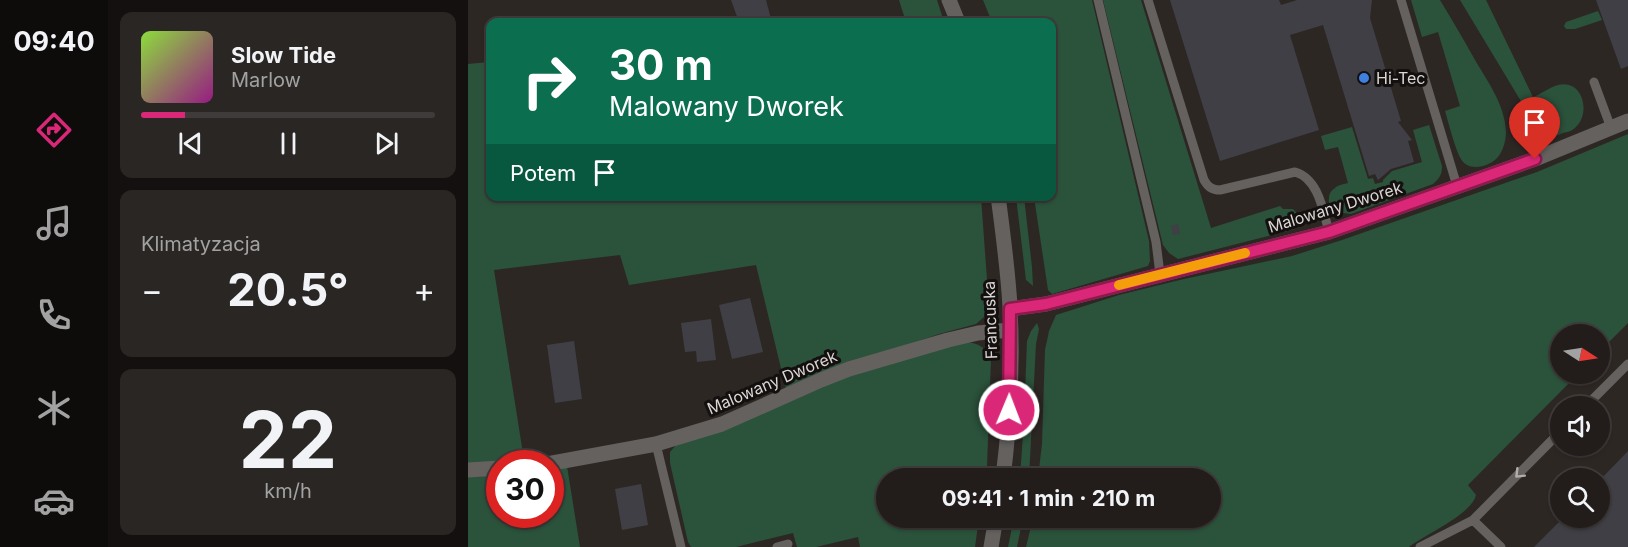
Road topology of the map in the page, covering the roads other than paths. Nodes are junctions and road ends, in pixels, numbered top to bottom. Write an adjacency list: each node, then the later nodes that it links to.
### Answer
1 (950, 0): 5 (street)
2 (1098, 0): 12 (lane)
3 (1148, 0): 11 (lane)
4 (1401, 0): 9 (lane)
5 (957, 18)
6 (1594, 82): 8 (lane)
7 (1628, 121): 8 (street, Malowany Dworek)
8 (1611, 128): 9 (street, Malowany Dworek)
9 (1457, 186): 11 (street, Malowany Dworek)
10 (999, 201): 13 (street, Francuska)
11 (1329, 232): 12 (street, Malowany Dworek)
12 (1160, 274): 13 (street, Malowany Dworek)
13 (1010, 309): 14 (street, Francuska)
14 (1010, 330): 18 (street, Malowany Dworek); 20 (street, Francuska)
15 (1628, 364): 16 (lane)
16 (1596, 396)
17 (1550, 442): 23 (lane, one-way to 23)
18 (656, 444): 19 (street, Malowany Dworek); 26 (lane)
19 (564, 461)
20 (1004, 468)
21 (486, 469): 22 (street)
22 (468, 470)
23 (1473, 520): 29 (lane); 30 (lane)
24 (994, 528): 28 (street)
25 (788, 544): 27 (lane)
26 (681, 547)
27 (777, 547)
28 (991, 547)
29 (1420, 547)
30 (1502, 547)

